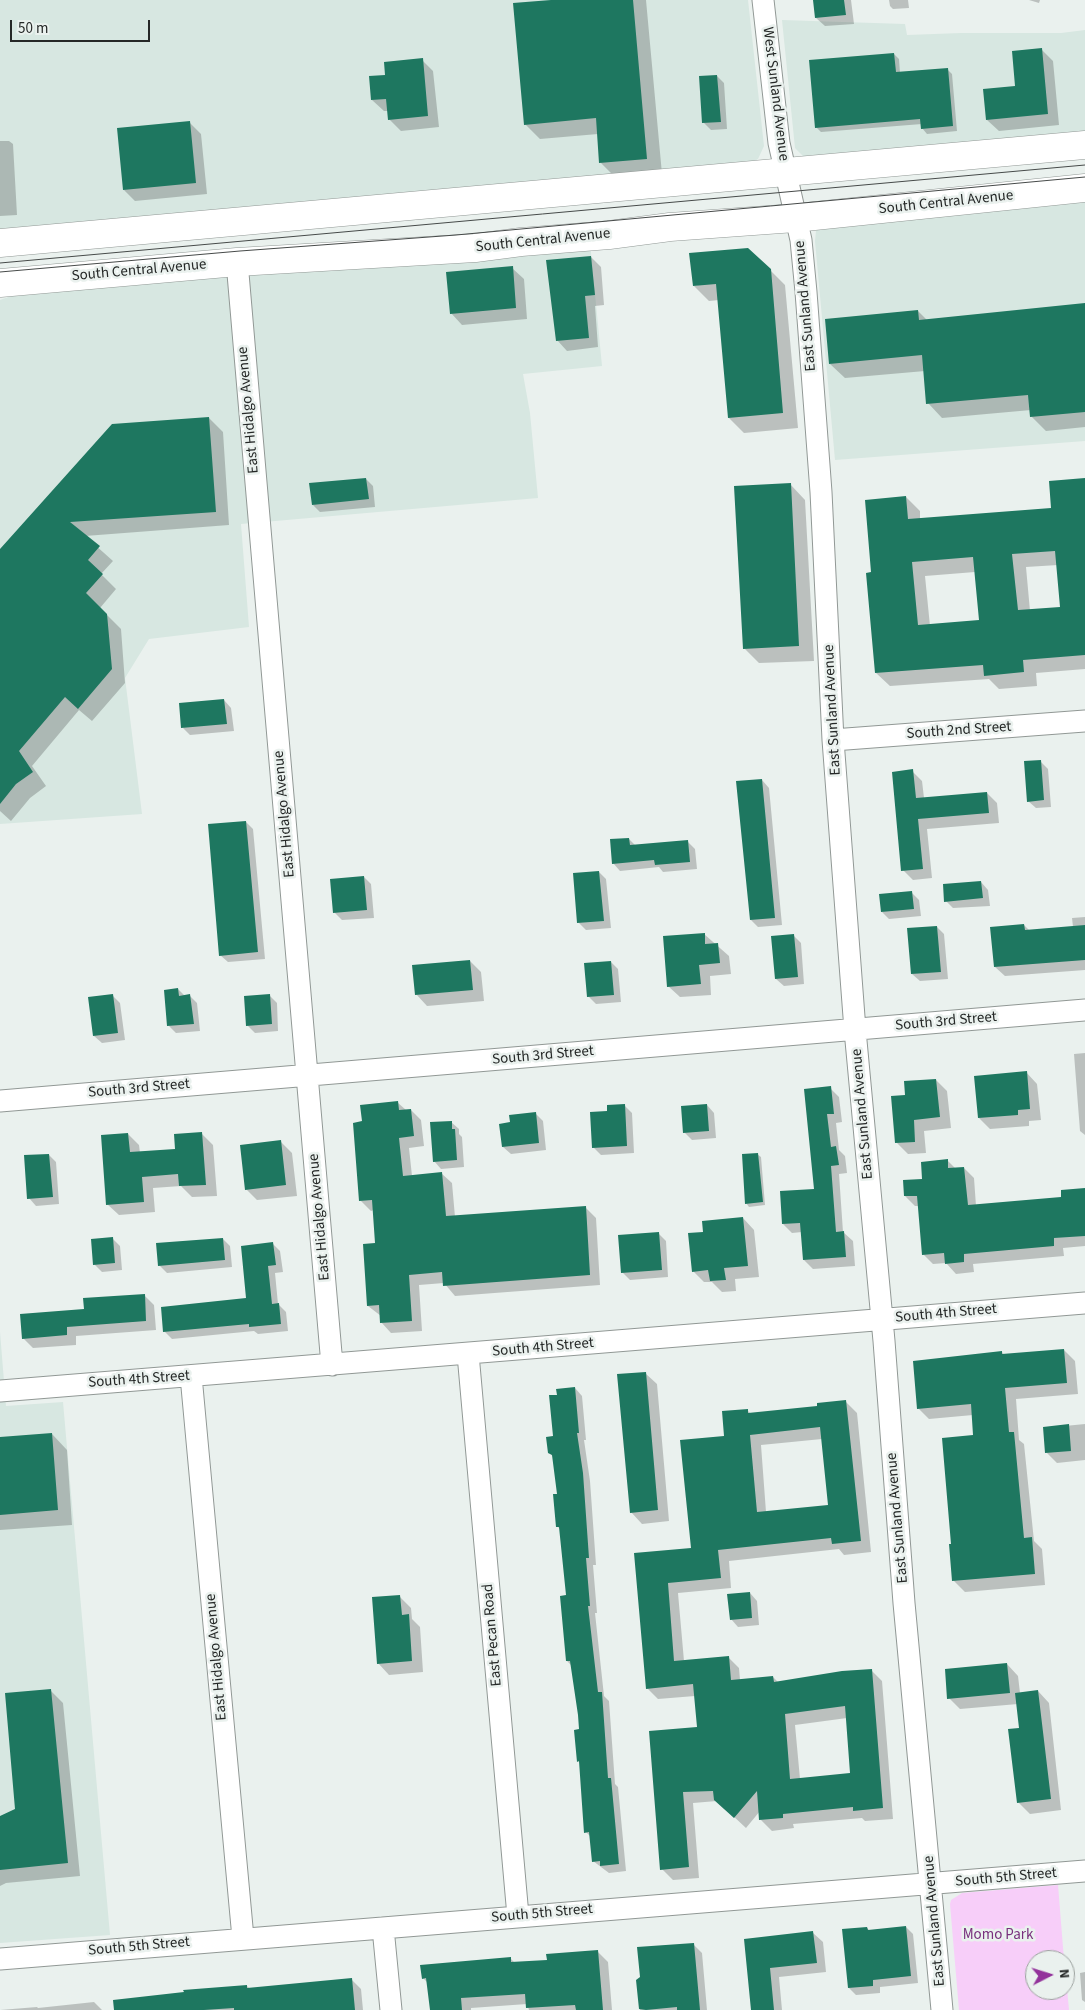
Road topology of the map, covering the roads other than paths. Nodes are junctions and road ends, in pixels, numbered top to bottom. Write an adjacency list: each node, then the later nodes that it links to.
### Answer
1 (763, 0): 3 (street, West Sunland Avenue)
2 (1085, 145): 3 (main road)
3 (785, 171): 5 (street, West Sunland Avenue); 6 (main road)
4 (1085, 188): 5 (main road, South Central Avenue)
5 (795, 218): 7 (main road, South Central Avenue); 10 (street, East Sunland Avenue)
6 (0, 243)
7 (237, 262): 8 (main road, South Central Avenue); 13 (street, East Hidalgo Avenue)
8 (0, 283)
9 (1085, 721): 10 (street, South 2nd Street)
10 (833, 740): 12 (street, East Sunland Avenue)
11 (1085, 1010): 12 (street, South 3rd Street)
12 (856, 1030): 13 (street, South 3rd Street); 16 (street, East Sunland Avenue)
13 (308, 1076): 14 (street, South 3rd Street); 18 (street, East Hidalgo Avenue)
14 (0, 1101)
15 (1085, 1303): 16 (street, South 4th Street)
16 (882, 1319): 17 (street, South 4th Street); 22 (street, East Sunland Avenue)
17 (468, 1354): 18 (street, South 4th Street); 23 (street, East Pecan Road)
18 (332, 1365): 19 (street, South 4th Street)
19 (191, 1376): 20 (street, South 4th Street); 25 (street, East Hidalgo Avenue)
20 (0, 1392)
21 (1085, 1871): 22 (street, South 5th Street)
22 (932, 1884): 23 (street, South 5th Street); 28 (street, East Sunland Avenue)
23 (518, 1916): 24 (street, South 5th Street)
24 (383, 1928): 25 (street, South 5th Street); 27 (street)
25 (243, 1938): 26 (street, South 5th Street)
26 (0, 1959)
27 (391, 2010)
28 (942, 2010)

